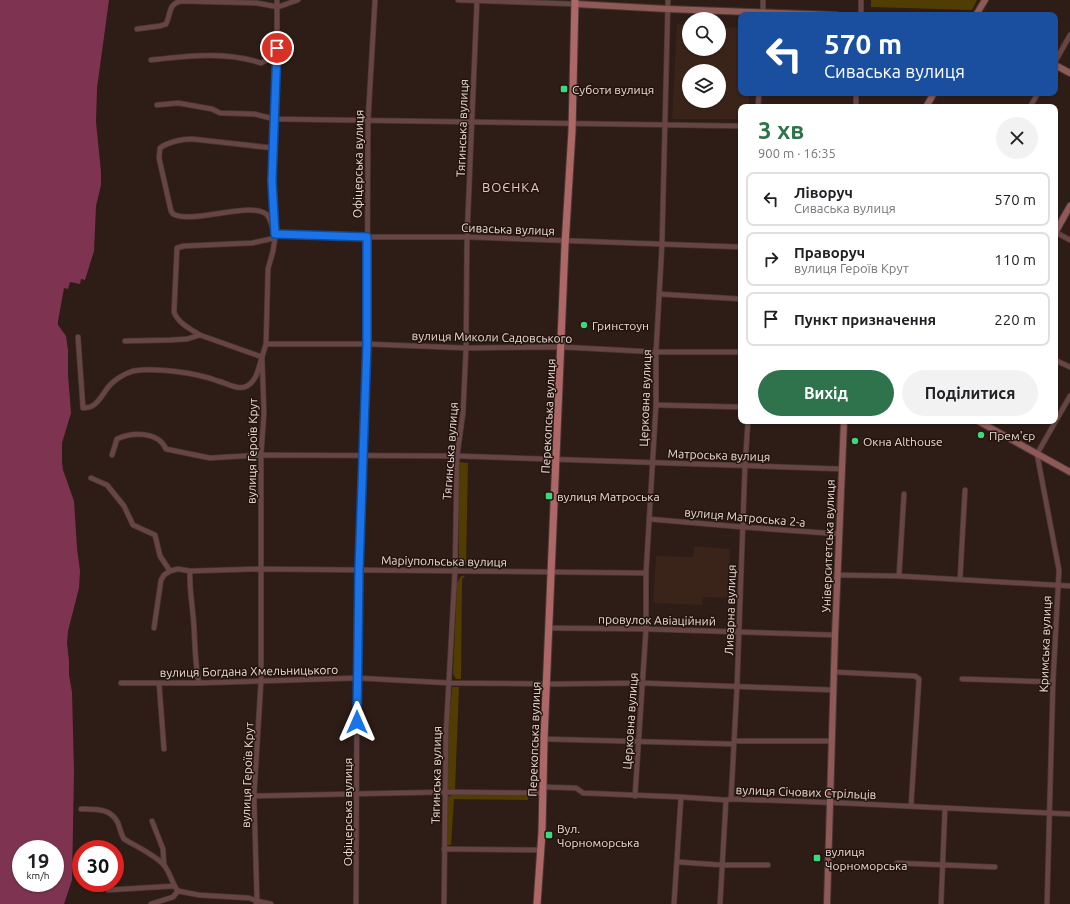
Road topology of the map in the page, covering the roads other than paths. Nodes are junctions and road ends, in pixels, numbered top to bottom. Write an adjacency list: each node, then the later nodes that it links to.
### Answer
1 (277, 0): 11 (street, вулиця Героїв Крут)
2 (298, 0): 11 (street)
3 (375, 0): 26 (street, Офіцерська вулиця)
4 (458, 0): 5 (street)
5 (477, 0): 10 (street); 27 (street, Тягинська вулиця)
6 (668, 0): 12 (street, Церковна вулиця)
7 (763, 0): 13 (street)
8 (861, 0): 14 (street)
9 (985, 0): 15 (street)
10 (575, 2): 12 (street); 28 (main road, Перекопська вулиця)
11 (278, 8): 17 (street); 19 (street, вулиця Героїв Крут)
12 (668, 9): 16 (street); 29 (street, Церковна вулиця)
13 (763, 12)
14 (860, 12)
15 (978, 12)
16 (738, 13)
17 (137, 29)
18 (1070, 35): 20 (street)
19 (277, 48): 21 (street); 25 (street, вулиця Героїв Крут)
20 (1058, 57)
21 (151, 60)
22 (1058, 67): 23 (street)
23 (1070, 73)
24 (157, 105): 25 (street)
25 (274, 119): 26 (street); 31 (street, вулиця Героїв Крут)
26 (368, 121): 27 (street); 36 (street, Офіцерська вулиця)
27 (472, 122): 28 (street); 37 (street, Тягинська вулиця)
28 (572, 124): 29 (street); 39 (main road, Перекопська вулиця)
29 (666, 124): 30 (street); 40 (street, Церковна вулиця)
30 (738, 126)
31 (273, 148): 35 (street, вулиця Героїв Крут); 35 (street)
32 (1070, 206): 33 (street)
33 (1058, 227)
34 (1058, 234): 38 (street)
35 (275, 236): 36 (street, Сиваська вулиця); 44 (street, Сиваська вулиця); 47 (street, вулиця Героїв Крут)
36 (367, 237): 37 (street, Сиваська вулиця); 48 (street, Офіцерська вулиця)
37 (467, 238): 39 (street, Сиваська вулиця); 49 (street, Тягинська вулиця)
38 (1070, 240)
39 (566, 241): 40 (street, Сиваська вулиця); 50 (main road, Перекопська вулиця)
40 (662, 244): 41 (street, Сиваська вулиця); 42 (street, Церковна вулиця)
41 (738, 247)
42 (659, 294): 43 (street); 51 (street, Церковна вулиця)
43 (738, 299)
44 (200, 336): 46 (street); 53 (street)
45 (78, 337): 53 (street)
46 (125, 341)
47 (266, 344): 48 (street, вулиця Миколи Садовського); 53 (street, вулиця Героїв Крут)
48 (367, 344): 49 (street, вулиця Миколи Садовського); 68 (street, Офіцерська вулиця)
49 (466, 348): 50 (street, вулиця Миколи Садовського); 67 (street, Тягинська вулиця)
50 (562, 348): 51 (street, вулиця Миколи Садовського); 69 (main road, Перекопська вулиця)
51 (656, 352): 52 (street, вулиця Миколи Садовського); 57 (street, Церковна вулиця)
52 (738, 352)
53 (262, 357): 66 (street, вулиця Героїв Крут)
54 (1058, 362): 55 (street)
55 (1070, 368)
56 (1070, 396): 59 (street)
57 (656, 405): 58 (street); 70 (street, Церковна вулиця)
58 (738, 407)
59 (1058, 417)
60 (748, 424): 71 (street, Ливарна вулиця)
61 (844, 424): 72 (street, Університетська вулиця)
62 (983, 424): 64 (street)
63 (1054, 424): 64 (street)
64 (1037, 454): 73 (street); 90 (street, Кримська вулиця)
65 (112, 455): 66 (street, Матроська вулиця)
66 (261, 455): 68 (street, Матроська вулиця); 80 (street, вулиця Героїв Крут)
67 (457, 456): 68 (street, Матроська вулиця); 69 (street, Матроська вулиця); 84 (street, Тягинська вулиця)
68 (363, 457): 81 (street, Офіцерська вулиця)
69 (557, 460): 70 (street, Матроська вулиця); 85 (main road, Перекопська вулиця)
70 (652, 463): 71 (street, Матроська вулиця); 77 (street, Церковна вулиця)
71 (745, 465): 72 (street, Матроська вулиця); 78 (street, Ливарна вулиця)
72 (842, 469): 79 (street, Університетська вулиця)
73 (1070, 472)
74 (91, 478): 82 (street)
75 (965, 490): 89 (street)
76 (904, 494): 88 (street)
77 (649, 519): 78 (street, вулиця Матроська 2-а); 86 (street, Церковна вулиця)
78 (742, 527): 79 (street, вулиця Матроська 2-а); 95 (street, Ливарна вулиця)
79 (840, 534): 87 (street, Університетська вулиця)
80 (260, 569): 81 (street, Маріупольська вулиця); 83 (street, Маріупольська вулиця); 100 (street, вулиця Героїв Крут)
81 (359, 569): 84 (street, Маріупольська вулиця); 98 (street, Офіцерська вулиця)
82 (170, 571): 83 (street, Маріупольська вулиця); 92 (street)
83 (190, 571): 104 (street)
84 (455, 571): 85 (street, Маріупольська вулиця); 105 (street, Тягинська вулиця)
85 (552, 572): 86 (street, Маріупольська вулиця); 93 (main road, Перекопська вулиця)
86 (646, 573): 94 (street, Церковна вулиця)
87 (839, 575): 88 (street); 96 (street, Університетська вулиця)
88 (899, 576): 89 (street)
89 (960, 579): 90 (street)
90 (1058, 585): 91 (street); 101 (street, Кримська вулиця)
91 (1070, 586)
92 (154, 628)
93 (549, 628): 94 (street, провулок Авіаційний); 107 (main road, Перекопська вулиця)
94 (646, 629): 95 (street, провулок Авіаційний); 106 (street, Церковна вулиця)
95 (739, 632): 96 (street, провулок Авіаційний); 108 (street, Ливарна вулиця)
96 (835, 635): 97 (street, Університетська вулиця)
97 (834, 672): 109 (street, Університетська вулиця); 123 (street)
98 (357, 678): 100 (street, вулиця Богдана Хмельницького); 105 (street, вулиця Богдана Хмельницького); 117 (street, Офіцерська вулиця)
99 (962, 679): 101 (street)
100 (261, 681): 104 (street, вулиця Богдана Хмельницького); 118 (street, вулиця Героїв Крут)
101 (1053, 682): 126 (street, Кримська вулиця)
102 (121, 683): 103 (street, вулиця Богдана Хмельницького)
103 (159, 683): 104 (street, вулиця Богдана Хмельницького); 114 (street)
104 (199, 683)
105 (450, 683): 107 (street, вулиця Богдана Хмельницького); 116 (street, Тягинська вулиця)
106 (642, 683): 107 (street, вулиця Богдана Хмельницького); 108 (street, вулиця Богдана Хмельницького); 111 (street, Церковна вулиця)
107 (547, 684): 110 (main road, Перекопська вулиця)
108 (737, 686): 109 (street, вулиця Богдана Хмельницького); 113 (street, Ливарна вулиця)
109 (834, 690): 112 (street, Університетська вулиця)
110 (544, 739): 111 (street); 115 (main road, Перекопська вулиця)
111 (638, 741): 113 (street); 119 (street, Церковна вулиця)
112 (832, 741): 113 (street); 122 (street, Університетська вулиця)
113 (734, 743): 121 (street, Ливарна вулиця)
114 (164, 749)
115 (543, 790): 116 (street, вулиця Січових Стрільців); 119 (street, вулиця Січових Стрільців); 130 (main road, Перекопська вулиця)
116 (446, 792): 117 (street, вулиця Січових Стрільців); 129 (street, Тягинська вулиця)
117 (357, 795): 118 (street, вулиця Січових Стрільців); 144 (street, Офіцерська вулиця)
118 (254, 796): 141 (street, вулиця Героїв Крут)
119 (636, 796): 120 (street, вулиця Січових Стрільців)
120 (681, 797): 121 (street, вулиця Січових Стрільців); 131 (street)
121 (729, 800): 122 (street, вулиця Січових Стрільців); 134 (street, Ливарна вулиця)
122 (830, 802): 123 (street, вулиця Січових Стрільців); 149 (street, Університетська вулиця)
123 (911, 806): 124 (street, вулиця Січових Стрільців)
124 (945, 808): 126 (street, вулиця Січових Стрільців); 136 (street)
125 (81, 809): 133 (street)
126 (1049, 813): 127 (street, вулиця Січових Стрільців); 151 (street, Кримська вулиця)
127 (1070, 814)
128 (152, 821): 133 (street)
129 (444, 849): 130 (street); 145 (street, Тягинська вулиця)
130 (541, 850): 146 (main road, Перекопська вулиця)
131 (678, 862): 134 (street); 147 (street)
132 (897, 864): 136 (street)
133 (164, 865): 138 (street)
134 (722, 865): 135 (street); 148 (street, Ливарна вулиця)
135 (768, 865)
136 (942, 866): 137 (street); 150 (street)
137 (995, 867)
138 (174, 886): 139 (street); 140 (street)
139 (124, 889)
140 (178, 891): 141 (street); 142 (street)
141 (257, 903): 143 (street)
142 (151, 904)
143 (271, 904)
144 (356, 904)
145 (444, 904)
146 (537, 904)
147 (674, 904)
148 (720, 904)
149 (827, 904)
150 (941, 904)
151 (1047, 904)

